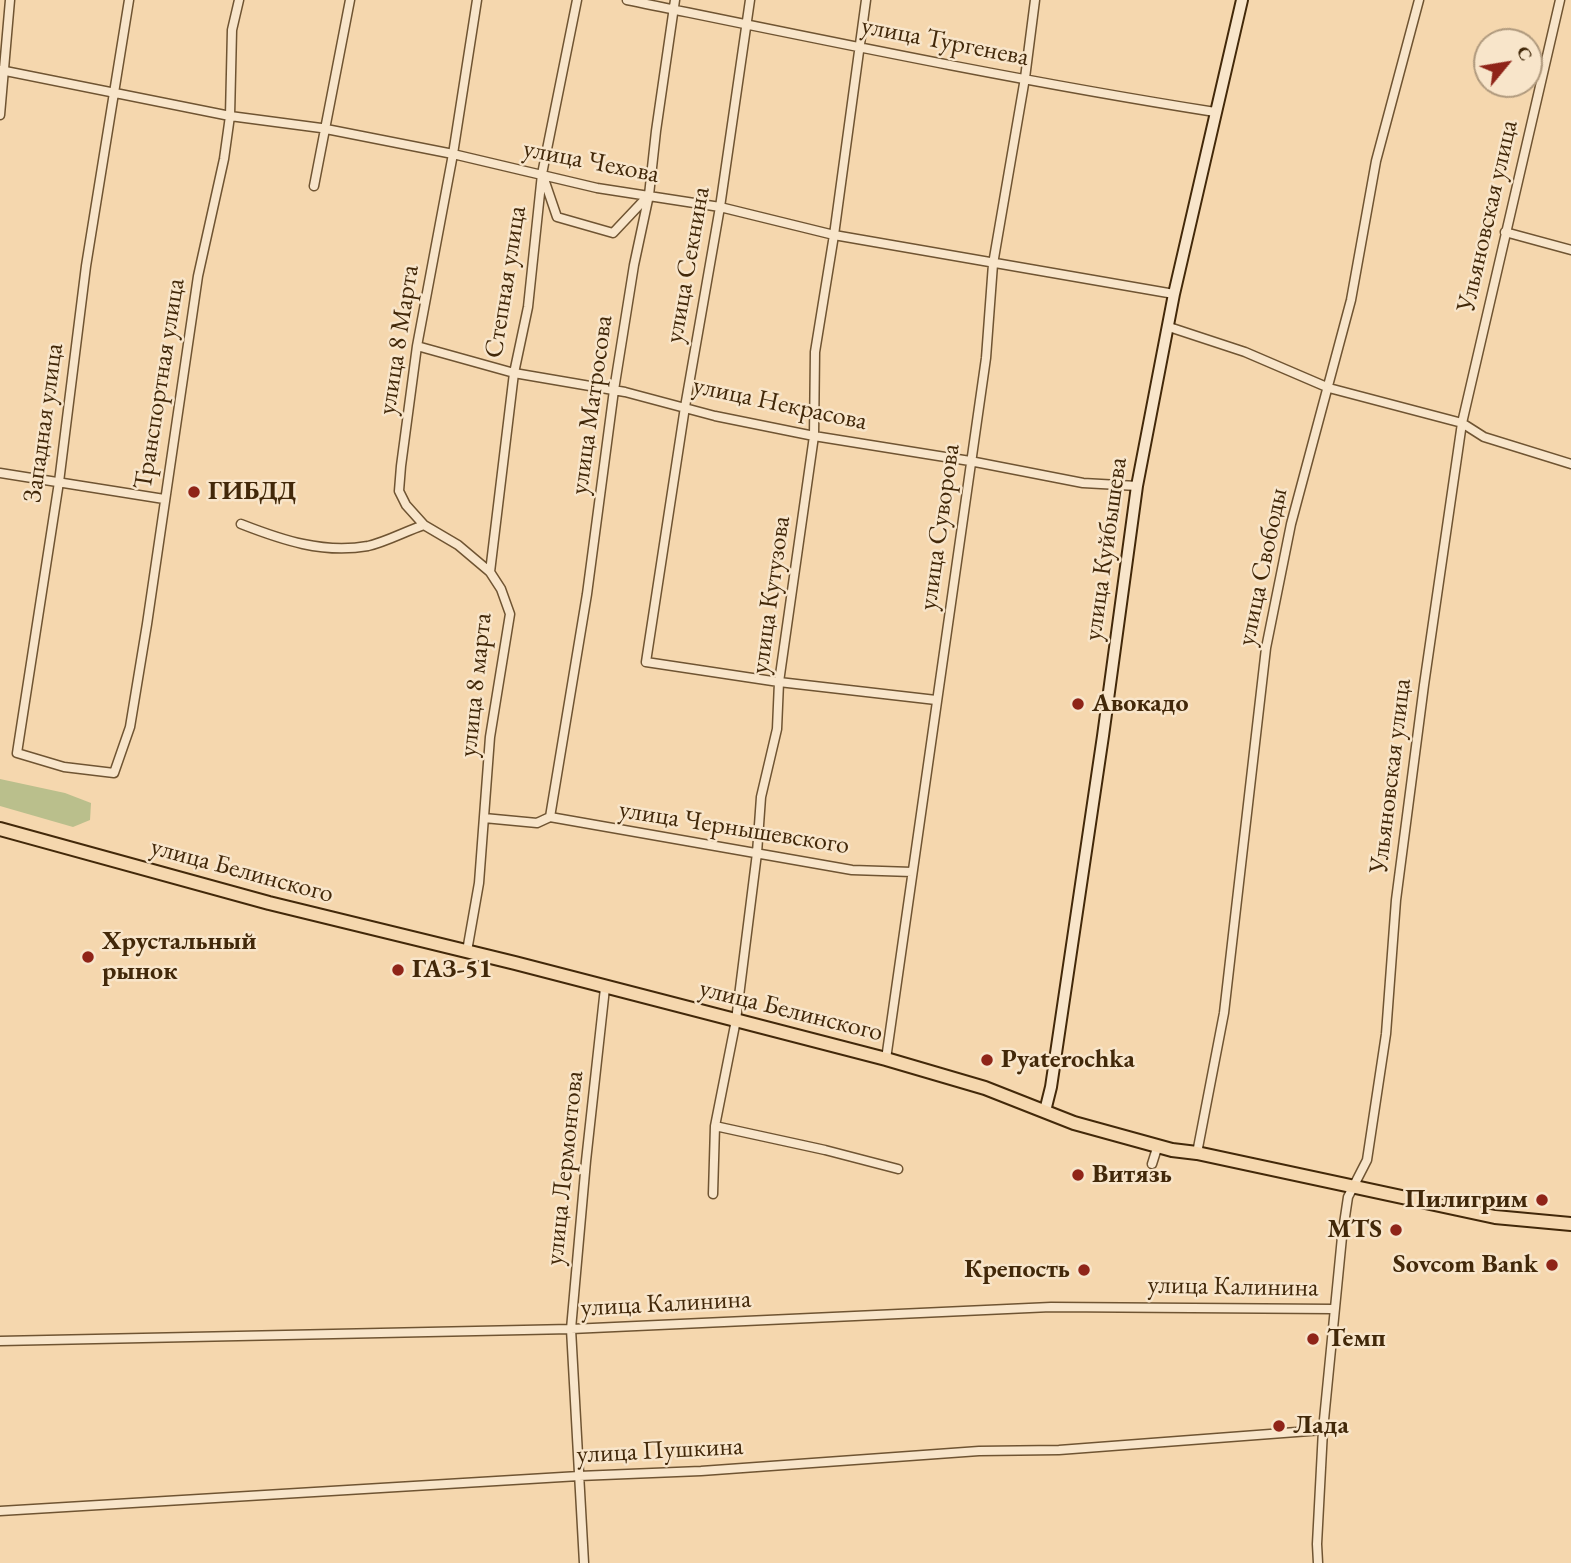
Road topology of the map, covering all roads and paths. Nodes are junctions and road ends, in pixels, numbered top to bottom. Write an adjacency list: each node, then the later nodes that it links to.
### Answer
1 (10, 0): 17 (street)
2 (129, 0): 19 (street, Западная улица)
3 (239, 0): 22 (street, Транспортная улица)
4 (350, 0): 23 (street)
5 (477, 0): 24 (street)
6 (577, 0): 25 (street, Степная улица)
7 (627, 0): 14 (street, улица Тургенева)
8 (750, 0): 15 (street, улица Секнина)
9 (866, 0): 16 (street, улица Кутузова)
10 (1035, 0): 18 (street, улица Суворова)
11 (1242, 0): 20 (main road, улица Куйбышева)
12 (1419, 0): 37 (street, улица Свободы)
13 (1560, 0): 29 (street, Ульяновская улица)
14 (674, 5): 15 (street, улица Тургенева); 27 (street, улица Матросова)
15 (745, 26): 16 (street, улица Тургенева); 28 (street, улица Секнина)
16 (860, 48): 18 (street, улица Тургенева); 30 (street, улица Кутузова)
17 (3, 71): 19 (street, улица Чехова); 21 (street)
18 (1025, 78): 20 (street, улица Тургенева); 32 (street, улица Суворова)
19 (113, 92): 22 (street, улица Чехова); 45 (street, Западная улица)
20 (1215, 112): 33 (main road, улица Куйбышева)
21 (0, 115)
22 (230, 117): 23 (street, улица Чехова); 47 (street, Транспортная улица)
23 (326, 129): 24 (street, улица Чехова); 26 (street)
24 (453, 154): 25 (street, улица Чехова); 35 (street, улица 8 Марта)
25 (542, 174): 27 (street, улица Чехова); 27 (street); 36 (street, Степная улица)
26 (314, 186)
27 (649, 195): 28 (street, улица Чехова); 38 (street, улица Матросова)
28 (720, 207): 30 (street, улица Чехова); 39 (street, улица Секнина)
29 (1505, 232): 31 (street); 40 (street, Ульяновская улица)
30 (834, 235): 32 (street, улица Чехова); 41 (street, улица Кутузова)
31 (1571, 250)
32 (993, 264): 33 (street, улица Чехова); 42 (street, улица Суворова)
33 (1174, 294): 34 (main road, улица Куйбышева)
34 (1168, 327): 37 (street); 46 (main road, улица Куйбышева)
35 (417, 346): 36 (street, улица Некрасова); 49 (street, улица 8 Марта)
36 (514, 373): 38 (street, улица Некрасова); 50 (street, Степная улица)
37 (1329, 388): 40 (street); 66 (street, улица Свободы)
38 (614, 390): 39 (street, улица Некрасова); 54 (street, улица Матросова)
39 (685, 407): 41 (street, улица Некрасова); 51 (street, улица Секнина)
40 (1462, 423): 43 (street); 69 (street, Ульяновская улица)
41 (814, 436): 42 (street, улица Некрасова); 51 (street, улица Кутузова)
42 (970, 461): 46 (street, улица Некрасова); 52 (street, улица Суворова)
43 (1571, 464)
44 (0, 473): 45 (street)
45 (58, 482): 47 (street); 53 (street, Западная улица)
46 (1137, 486): 63 (main road, улица Куйбышева)
47 (164, 499): 53 (street, Транспортная улица)
48 (241, 524): 49 (street)
49 (424, 525): 50 (street, улица 8 марта)
50 (490, 572): 55 (street, улица 8 марта)
51 (779, 682): 52 (street); 57 (street, улица Кутузова)
52 (936, 700): 58 (street, улица Суворова)
53 (114, 773)
54 (550, 817): 55 (street, улица Чернышевского); 57 (street, улица Чернышевского)
55 (484, 818): 59 (street, улица 8 марта)
56 (0, 829): 59 (main road, улица Белинского)
57 (757, 853): 58 (street, улица Чернышевского); 61 (street, улица Кутузова)
58 (912, 872): 62 (street, улица Суворова)
59 (467, 951): 60 (main road, улица Белинского)
60 (605, 988): 61 (main road, улица Белинского); 73 (street, улица Лермонтова)
61 (736, 1020): 62 (main road, улица Белинского); 64 (street, улица Кутузова)
62 (886, 1059): 63 (main road, улица Белинского)
63 (1045, 1111): 65 (main road, улица Белинского)
64 (715, 1126): 68 (street); 70 (street, улица Кутузова)
65 (1158, 1144): 66 (main road, улица Белинского); 67 (street)
66 (1197, 1153): 69 (main road, улица Белинского)
67 (1152, 1164)
68 (898, 1169)
69 (1353, 1186): 71 (main road, улица Белинского); 72 (street, Ульяновская улица)
70 (713, 1194)
71 (1571, 1224)
72 (1333, 1309): 73 (street, улица Калинина); 75 (street, Ульяновская улица)
73 (571, 1329): 74 (street, улица Калинина); 76 (street, улица Лермонтова)
74 (0, 1341)
75 (1323, 1430): 76 (street, улица Пушкина); 79 (street, Ульяновская улица)
76 (579, 1476): 77 (street, улица Пушкина); 78 (street, улица Лермонтова)
77 (0, 1511)
78 (584, 1563)
79 (1318, 1563)

